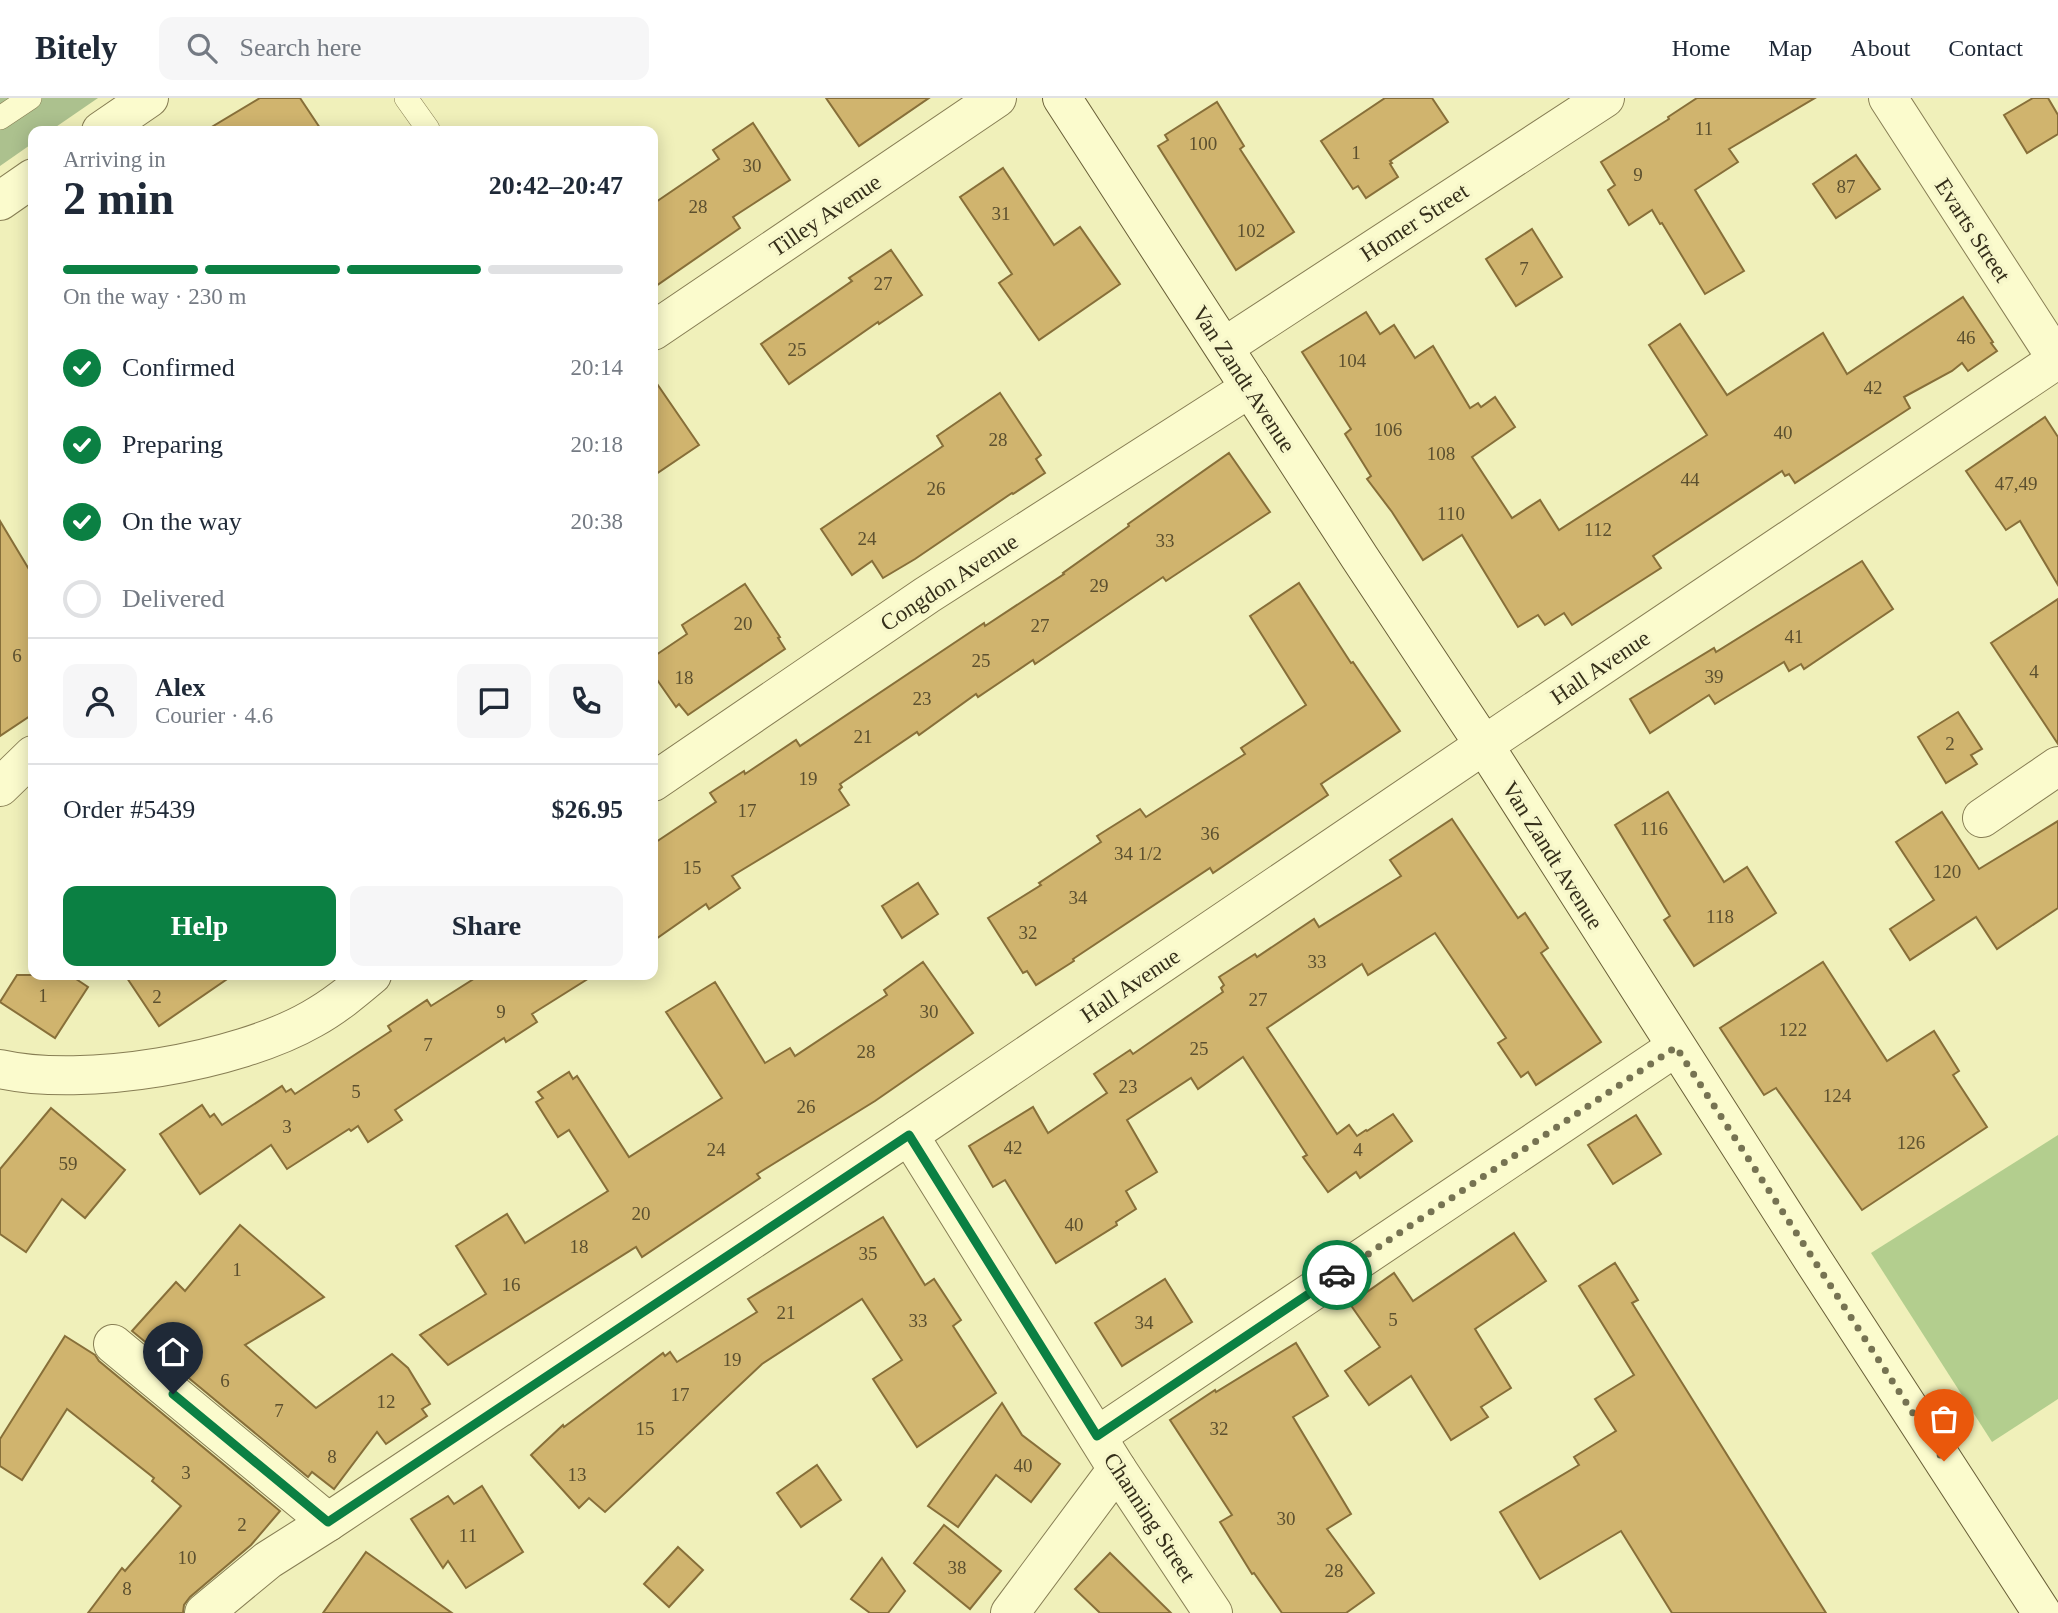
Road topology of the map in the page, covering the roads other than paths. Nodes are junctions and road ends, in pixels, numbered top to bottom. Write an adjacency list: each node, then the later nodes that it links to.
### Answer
1 (30, 98): 8 (lane)
2 (149, 98): 9 (street)
3 (406, 98): 10 (lane)
4 (997, 98): 13 (street, Tilley Avenue)
5 (1062, 98): 14 (street, Van Zandt Avenue)
6 (1605, 98): 14 (street, Homer Street)
7 (1888, 98): 15 (street, Evarts Street)
8 (0, 118)
9 (108, 126)
10 (426, 126)
11 (28, 181): 12 (street)
12 (0, 201)
13 (658, 328)
14 (1224, 347): 16 (street, Van Zandt Avenue)
15 (2058, 360): 17 (street, Hall Avenue)
16 (1250, 388): 17 (street, Van Zandt Avenue); 20 (street, Congdon Avenue)
17 (1483, 745): 24 (street, Van Zandt Avenue); 26 (street, Hall Avenue)
18 (28, 760): 21 (street)
19 (2058, 766): 22 (street)
20 (658, 779)
21 (0, 787)
22 (1982, 818)
23 (366, 980): 25 (street)
24 (1676, 1047): 28 (street); 34 (street, Van Zandt Avenue)
25 (0, 1069)
26 (909, 1135): 28 (street, Channing Street); 30 (street, Hall Avenue)
27 (113, 1344): 30 (street)
28 (1097, 1436): 29 (street, Channing Street)
29 (1117, 1469): 32 (street); 33 (street, Channing Street)
30 (328, 1522): 31 (street, Hall Avenue)
31 (204, 1613)
32 (1010, 1613)
33 (1213, 1613)
34 (2042, 1613)

